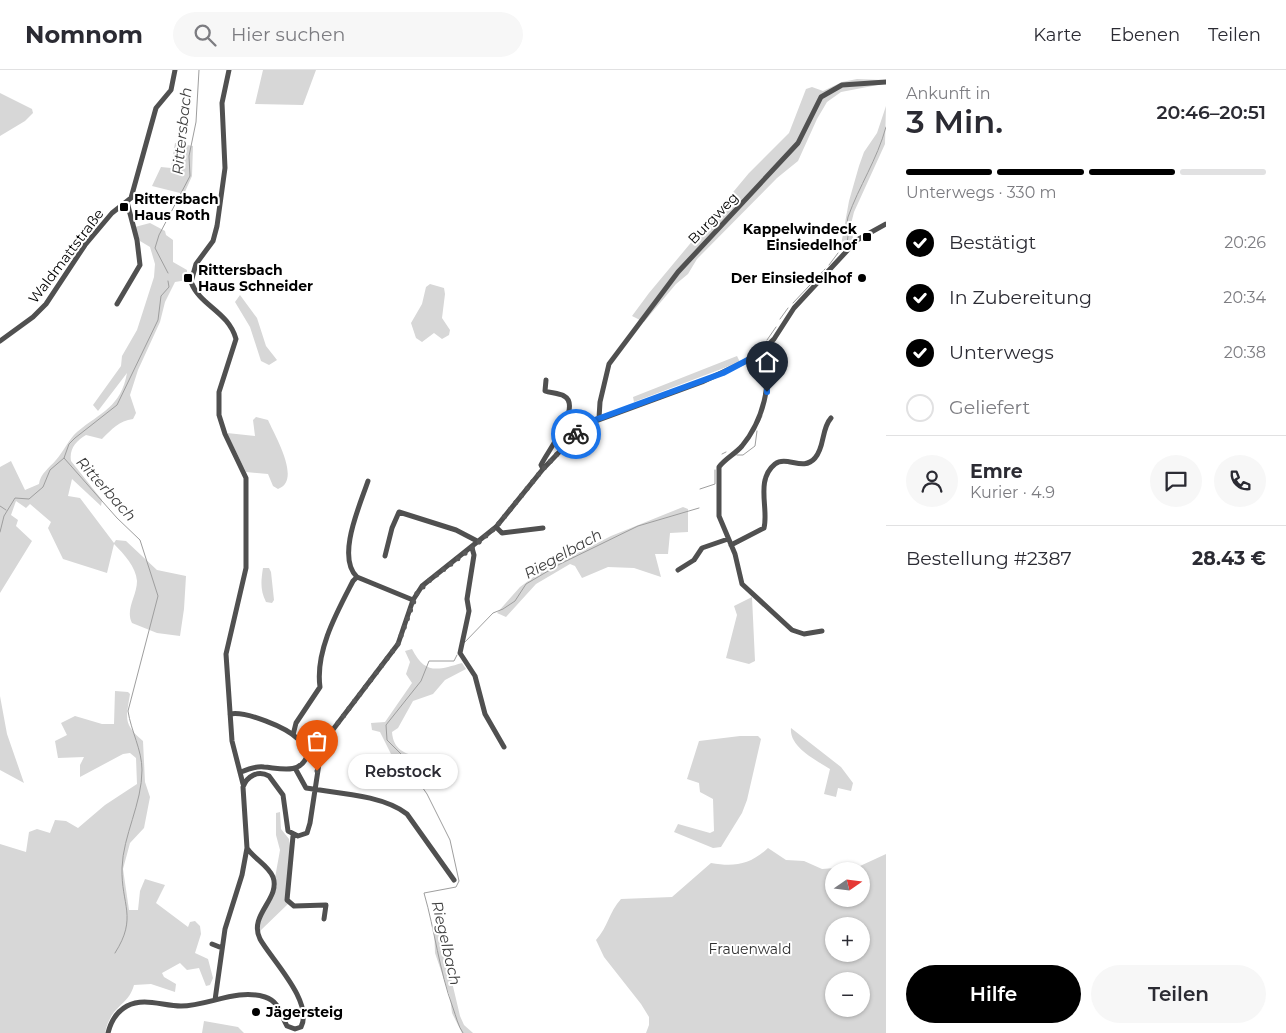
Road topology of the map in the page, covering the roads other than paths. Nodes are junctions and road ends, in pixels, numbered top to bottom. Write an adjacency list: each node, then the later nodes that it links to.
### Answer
1 (175, 70): 4 (street)
2 (229, 70): 25 (street)
3 (886, 82): 10 (street, Burgweg)
4 (127, 202): 6 (street); 7 (street, Waldmattstraße)
5 (886, 224): 8 (street)
6 (118, 304)
7 (0, 341)
8 (763, 352): 10 (street); 16 (street)
9 (546, 380): 12 (street)
10 (600, 418): 12 (street)
11 (831, 418): 18 (street)
12 (543, 469): 14 (street)
13 (368, 481): 22 (street)
14 (496, 527): 15 (street); 17 (street)
15 (543, 528)
16 (728, 539): 18 (street); 21 (street)
17 (479, 542): 19 (street); 20 (street)
18 (731, 545): 24 (street)
19 (472, 548): 23 (street); 27 (street)
20 (385, 556)
21 (678, 570)
22 (357, 578): 23 (street); 26 (street)
23 (413, 600): 29 (street)
24 (822, 631)
25 (230, 714): 26 (street); 31 (street)
26 (293, 735): 28 (street)
27 (504, 747)
28 (307, 756): 29 (street); 30 (street)
29 (319, 758): 33 (street)
30 (295, 768): 31 (street); 33 (street)
31 (241, 772): 32 (street)
32 (243, 787): 34 (street); 35 (street)
33 (314, 790): 34 (street); 36 (street)
34 (293, 836): 37 (street)
35 (247, 848): 39 (street); 40 (street)
36 (454, 880)
37 (324, 919)
38 (212, 944): 39 (street)
39 (222, 948): 40 (street)
40 (215, 1000): 41 (street)
41 (108, 1033)

